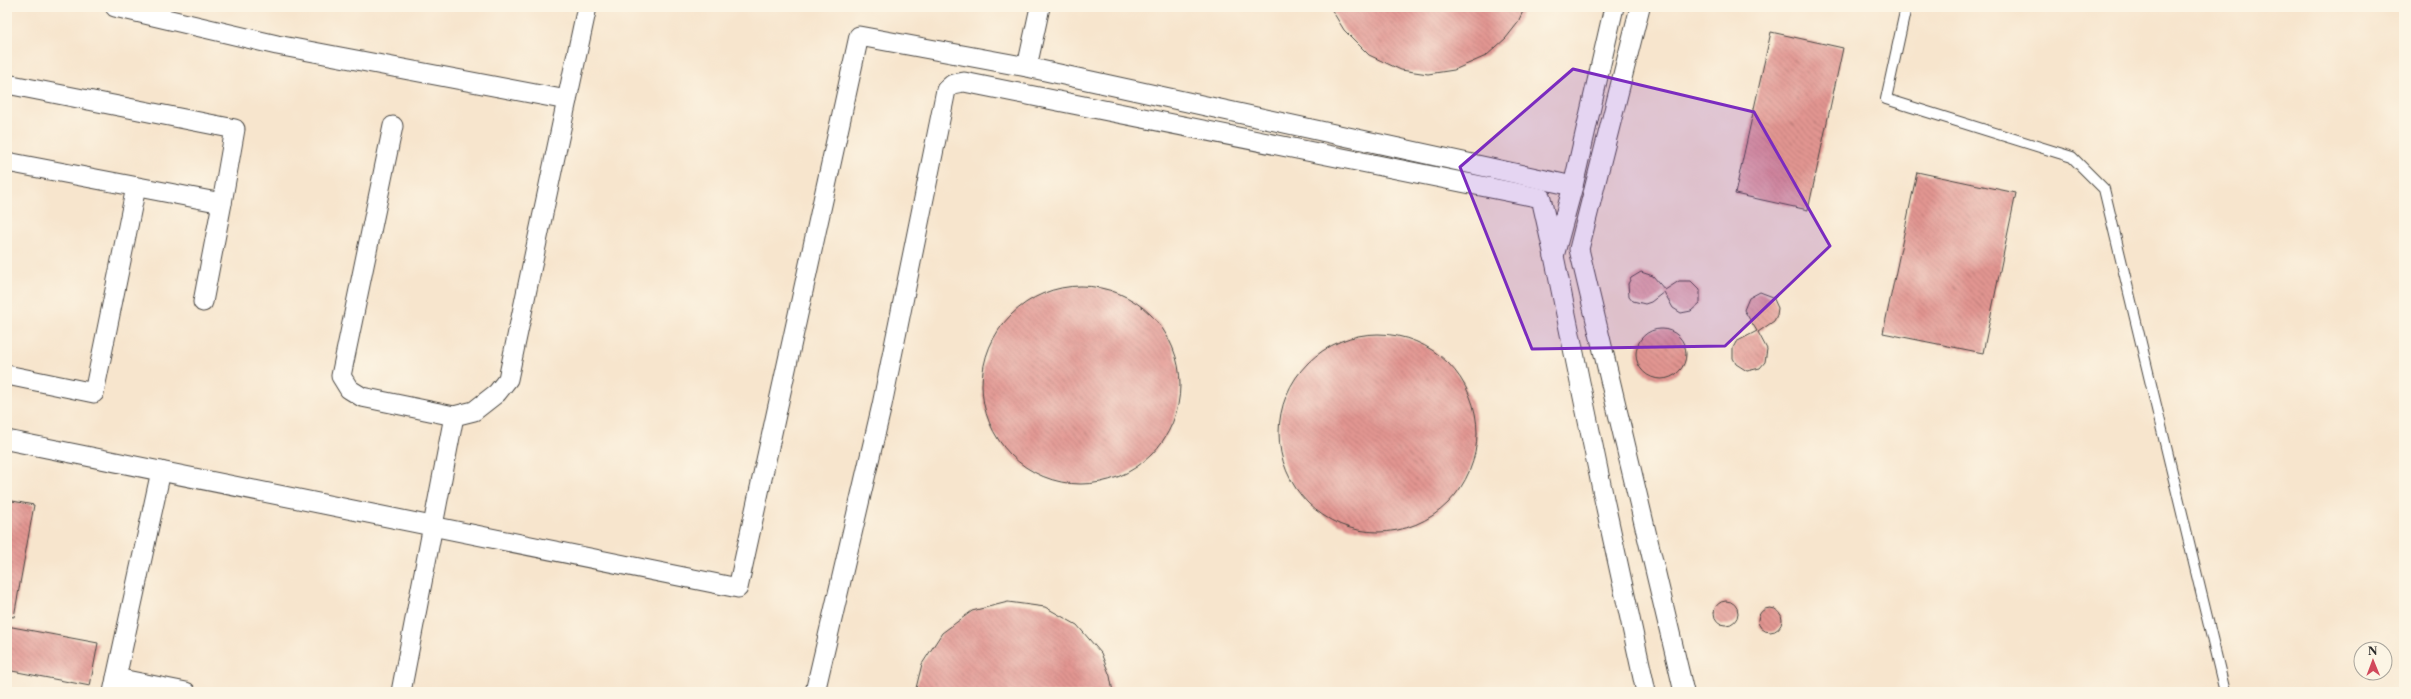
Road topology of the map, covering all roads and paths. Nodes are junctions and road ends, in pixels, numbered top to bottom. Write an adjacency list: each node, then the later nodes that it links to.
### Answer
1 (115, 7): 9 (street)
2 (587, 7): 9 (street)
3 (1040, 7): 7 (street)
4 (1614, 7): 12 (street)
5 (1640, 7): 27 (street)
6 (1906, 7): 28 (lane)
7 (1027, 67): 12 (street); 21 (street)
8 (7, 84): 14 (street)
9 (567, 100): 18 (street)
10 (393, 126): 18 (street)
11 (7, 162): 13 (street)
12 (1573, 186): 15 (street)
13 (136, 187): 14 (street); 17 (street)
14 (222, 204): 16 (street)
15 (1554, 256): 25 (street); 26 (street)
16 (203, 302)
17 (7, 375)
18 (454, 416): 21 (street)
19 (7, 440): 20 (street)
20 (161, 472): 21 (street); 22 (street)
21 (434, 527): 24 (street)
22 (115, 685): 23 (street)
23 (186, 692)
24 (401, 692)
25 (815, 692)
26 (1646, 692)
27 (1684, 692)
28 (2225, 692)

